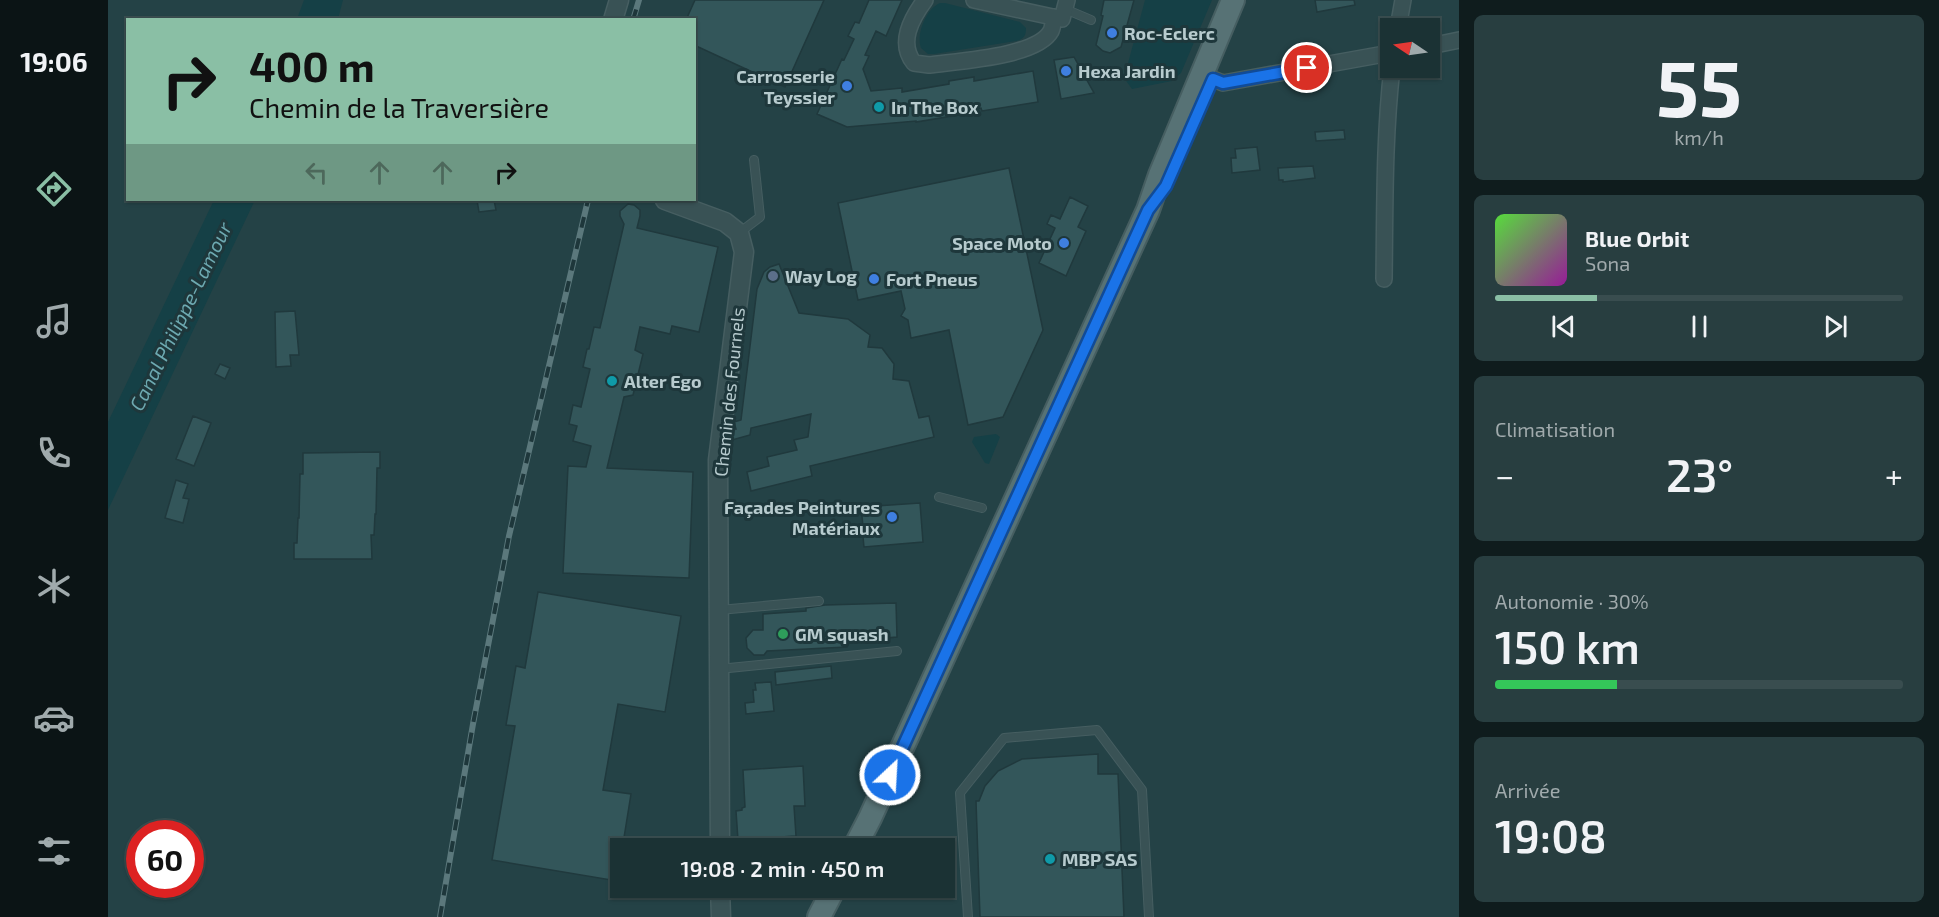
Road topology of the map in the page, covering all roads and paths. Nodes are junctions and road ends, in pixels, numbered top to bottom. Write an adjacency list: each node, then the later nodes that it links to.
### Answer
1 (619, 0): 8 (street)
2 (925, 0): 7 (street)
3 (974, 0): 7 (street)
4 (1233, 0): 18 (main road)
5 (1248, 0): 15 (main road)
6 (1403, 0): 9 (street)
7 (1062, 9): 10 (lane)
8 (614, 18)
9 (1400, 18)
10 (1091, 20)
11 (1459, 40): 12 (street)
12 (1440, 44)
13 (1380, 55): 15 (street)
14 (1391, 78): 20 (street)
15 (1213, 79): 18 (main road)
16 (754, 160): 19 (lane)
17 (668, 201): 19 (street)
18 (1148, 210): 27 (main road)
19 (739, 233): 24 (street, Chemin des Fournels)
20 (1384, 279)
21 (939, 497): 22 (lane)
22 (982, 507)
23 (819, 601): 24 (lane)
24 (719, 610): 26 (street, Chemin des Fournels)
25 (897, 651): 26 (lane)
26 (719, 669): 28 (street, Chemin des Fournels)
27 (870, 818): 29 (main road); 30 (main road)
28 (720, 838)
29 (860, 838)
30 (863, 838)
31 (720, 898): 34 (street)
32 (829, 898): 35 (main road)
33 (841, 898): 36 (main road)
34 (721, 917)
35 (819, 917)
36 (834, 917)
37 (968, 917): 38 (lane)
38 (1149, 917)

